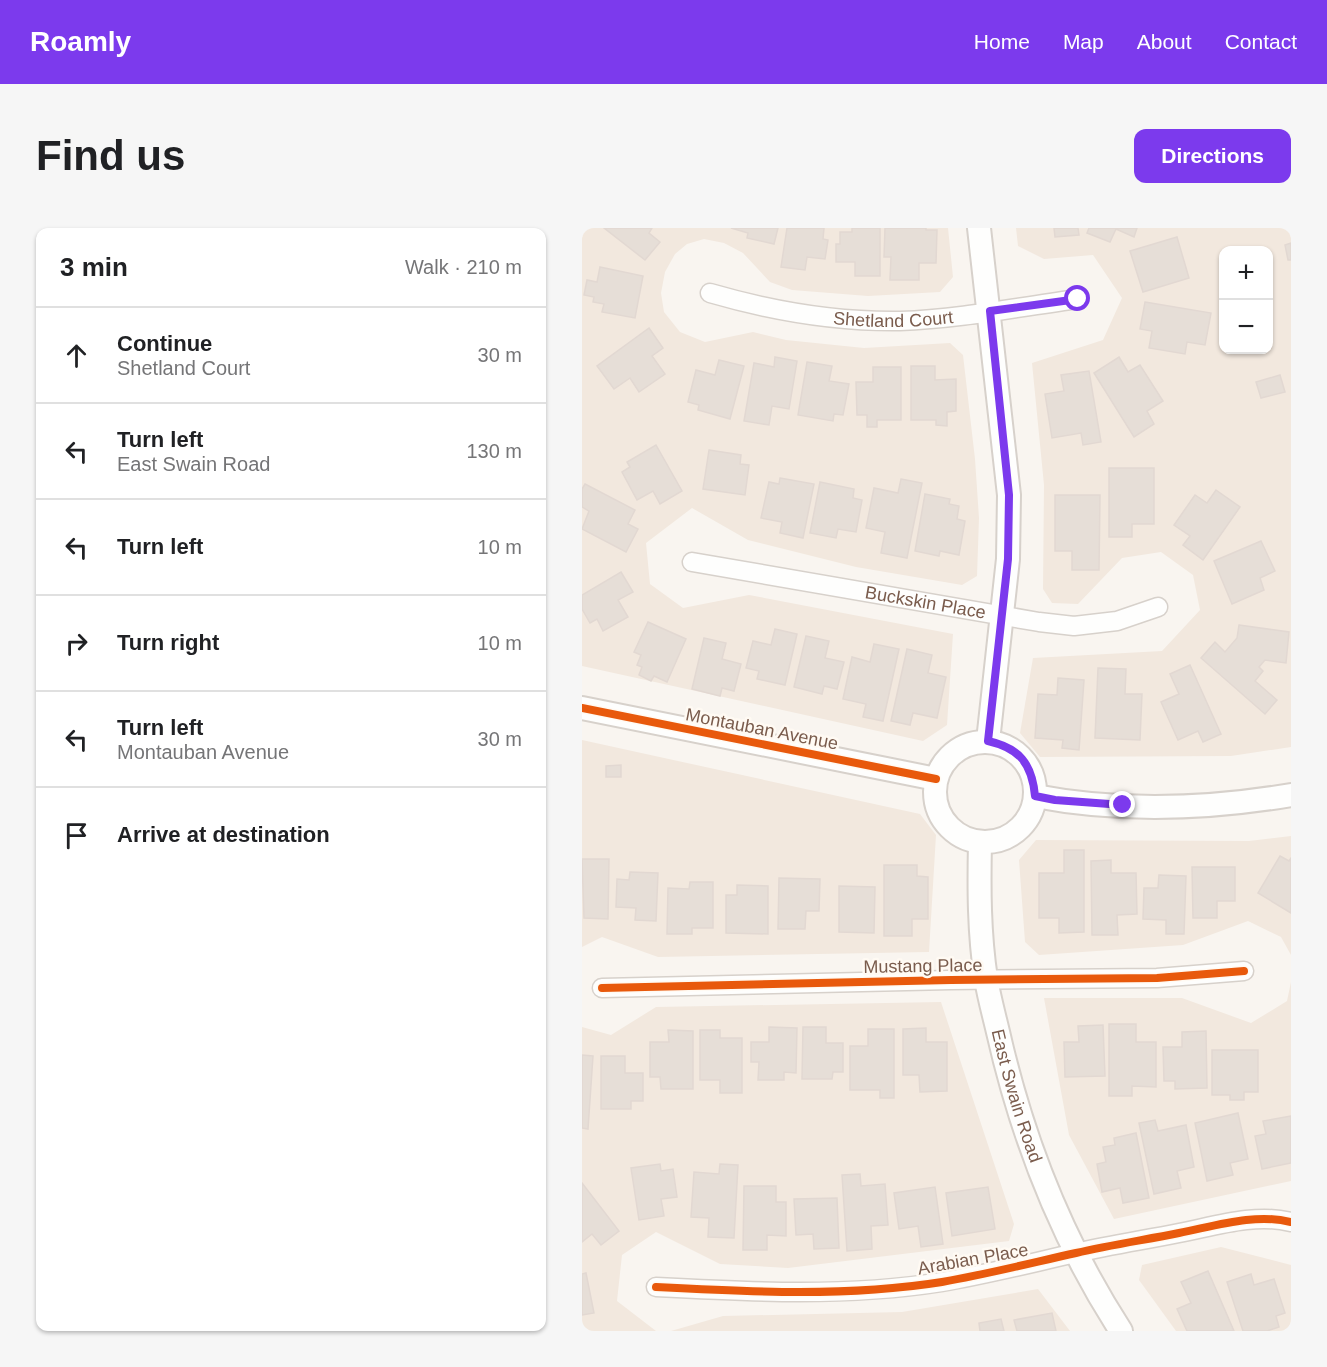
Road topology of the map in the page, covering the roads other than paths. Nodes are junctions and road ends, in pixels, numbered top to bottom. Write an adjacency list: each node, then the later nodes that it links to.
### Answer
1 (980, 228): 4 (street)
2 (710, 293): 4 (street, Shetland Court)
3 (1078, 299): 4 (street, Shetland Court)
4 (990, 311): 7 (street)
5 (692, 562): 7 (street, Buckskin Place)
6 (1158, 607): 7 (street, Buckskin Place)
7 (1003, 616): 9 (street)
8 (582, 708): 10 (street, Montauban Avenue)
9 (988, 741): 10 (street); 12 (street)
10 (936, 779): 13 (street)
11 (1291, 795): 12 (street)
12 (1035, 796): 13 (street)
13 (980, 842): 15 (street, East Swain Road)
14 (1244, 971): 15 (street, Mustang Place)
15 (986, 979): 16 (street, Mustang Place); 18 (street, East Swain Road)
16 (602, 988)
17 (1291, 1222): 18 (street, Arabian Place)
18 (1075, 1253): 19 (street, Arabian Place); 20 (street, East Swain Road)
19 (656, 1287)
20 (1121, 1331)

